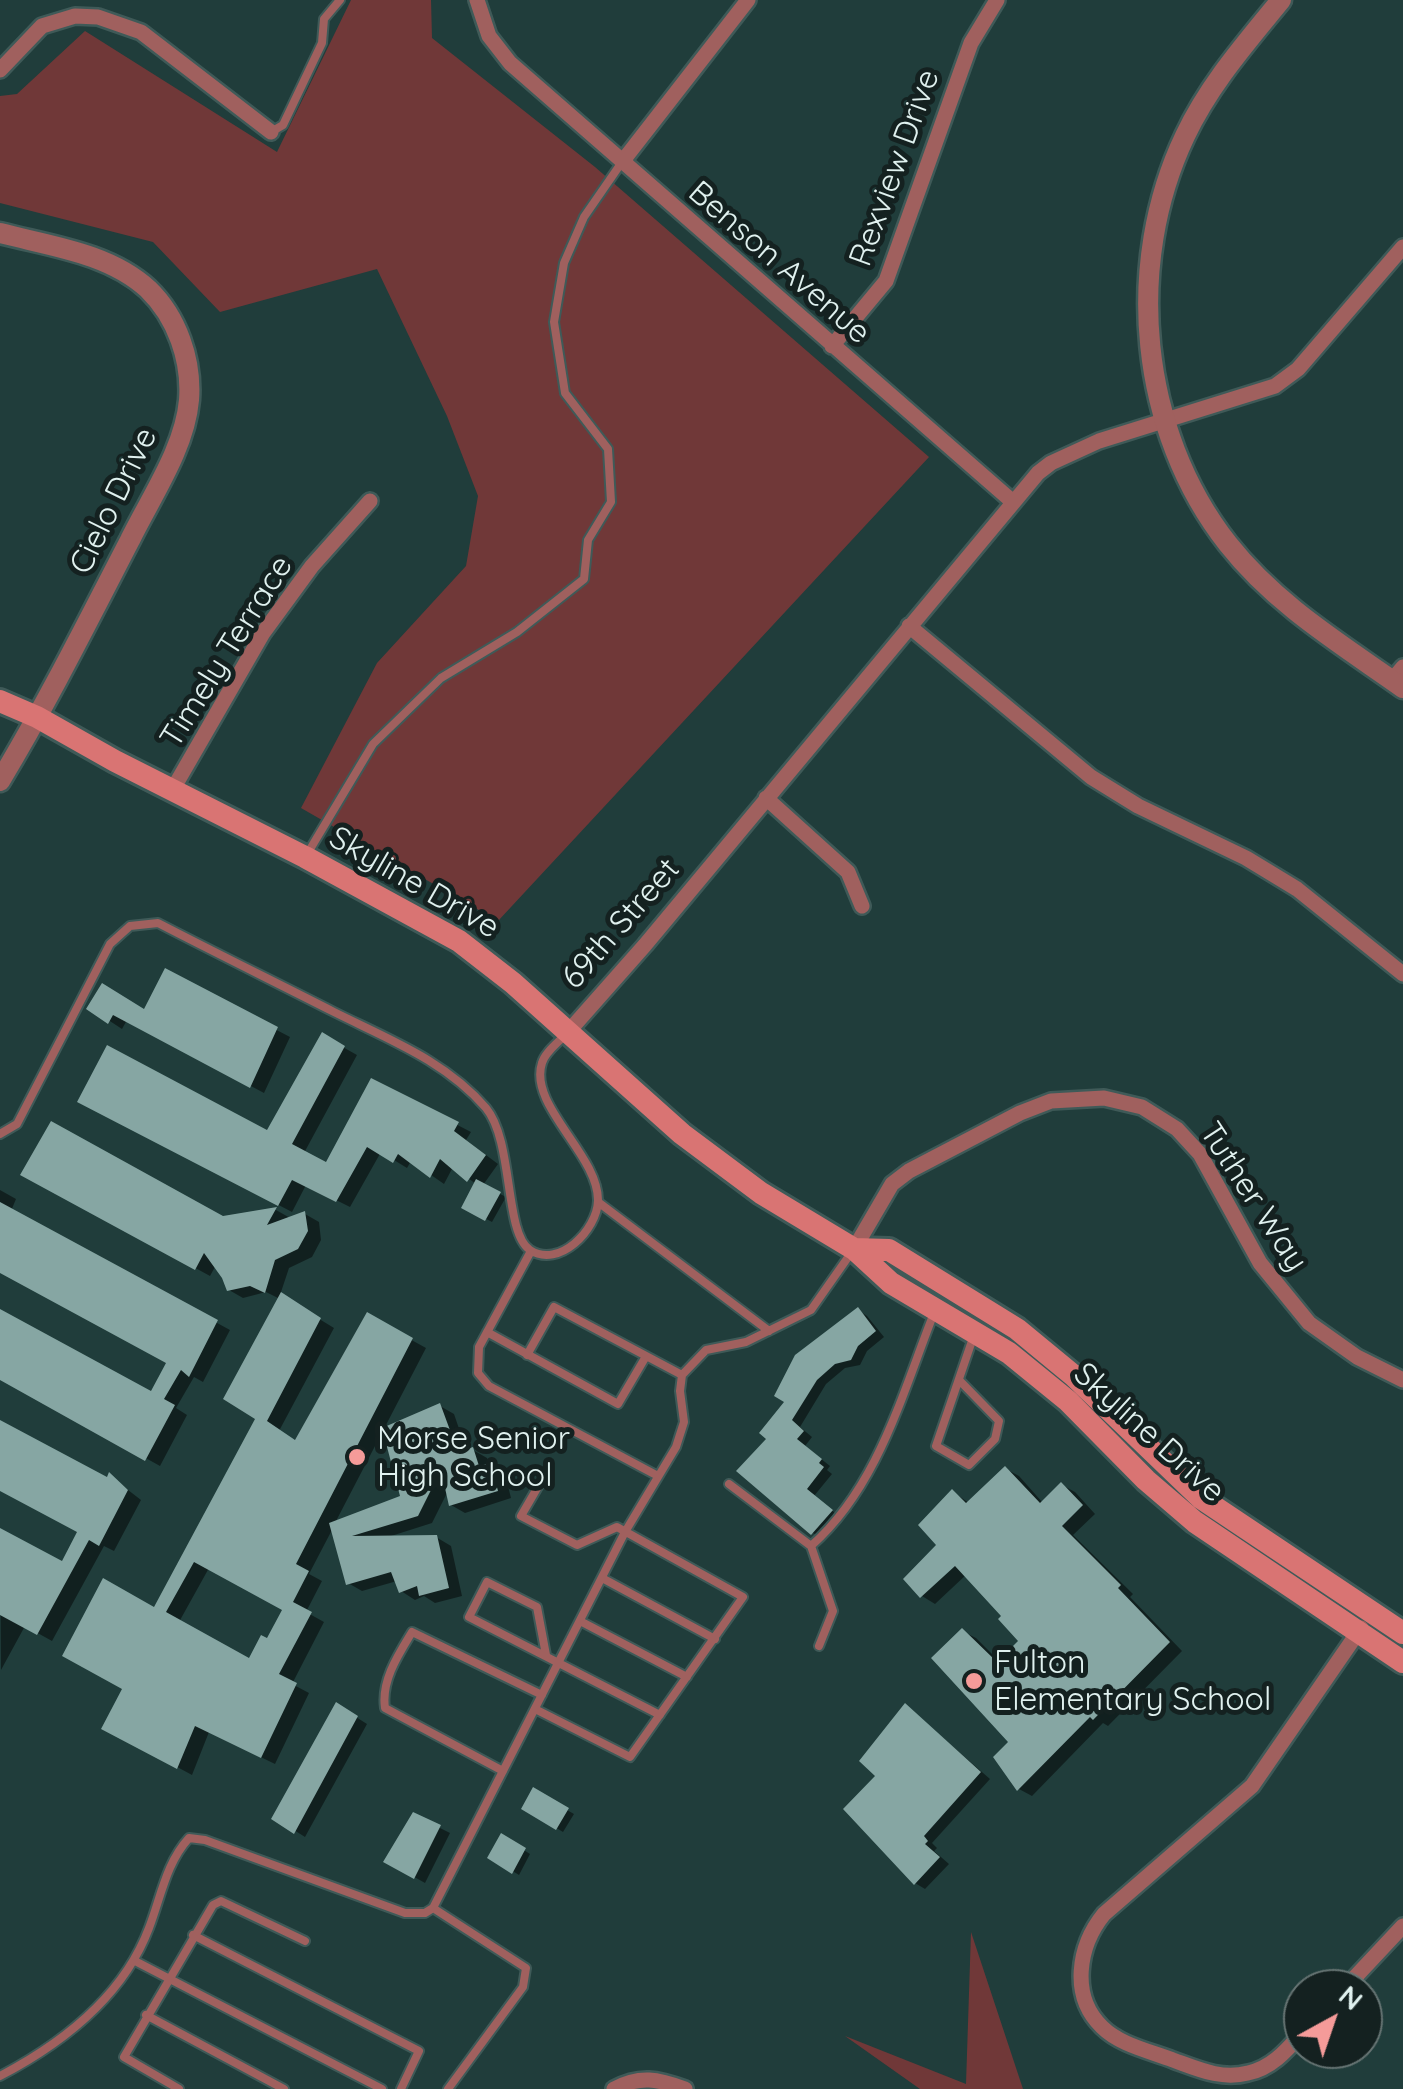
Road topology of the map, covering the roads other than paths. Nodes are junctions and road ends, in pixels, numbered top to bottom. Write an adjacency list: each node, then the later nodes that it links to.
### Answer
1 (340, 0): 7 (lane)
2 (477, 0): 8 (street, Benson Avenue)
3 (748, 0): 8 (street)
4 (997, 0): 11 (street, Rexview Drive)
5 (1281, 0): 12 (street)
6 (0, 70): 7 (street)
7 (271, 132)
8 (622, 162): 11 (street, Benson Avenue); 22 (lane)
9 (0, 233): 18 (street, Cielo Drive)
10 (1403, 247): 12 (street, 69th Street)
11 (832, 346): 14 (street, Benson Avenue)
12 (1168, 421): 14 (street, 69th Street); 16 (street)
13 (370, 501): 20 (street, Timely Terrace)
14 (1013, 502): 15 (street, 69th Street)
15 (909, 626): 21 (street, 69th Street); 24 (street)
16 (1399, 678)
17 (0, 701): 18 (main road, Skyline Drive)
18 (36, 717): 19 (street, Cielo Drive); 20 (main road, Skyline Drive)
19 (0, 782)
20 (174, 789): 22 (main road, Skyline Drive)
21 (766, 798): 23 (street); 25 (street, 69th Street)
22 (305, 857): 25 (main road, Skyline Drive)
23 (862, 906)
24 (1403, 974)
25 (568, 1032): 27 (lane, 69th Street); 28 (main road, Skyline Drive)
26 (0, 1134): 29 (lane)
27 (598, 1202): 29 (lane); 31 (lane)
28 (854, 1249): 30 (main road, Skyline Drive); 31 (lane); 37 (street, Tuther Way); 45 (main road, Skyline Drive)
29 (532, 1252): 32 (lane)
30 (936, 1309): 33 (main road, Skyline Drive); 43 (lane)
31 (769, 1331): 36 (lane)
32 (488, 1332): 34 (lane); 39 (lane)
33 (975, 1332): 38 (lane); 47 (main road, Skyline Drive)
34 (527, 1355): 35 (lane); 35 (lane)
35 (646, 1358): 36 (lane)
36 (682, 1375): 39 (lane)
37 (1403, 1380)
38 (961, 1382): 38 (lane)
39 (658, 1476): 42 (lane)
40 (728, 1484): 43 (lane)
41 (538, 1485): 42 (lane)
42 (625, 1532): 44 (lane); 49 (lane)
43 (812, 1546): 50 (lane)
44 (602, 1578): 46 (lane); 49 (lane)
45 (1372, 1612): 47 (street); 48 (main road, Skyline Drive)
46 (580, 1621): 52 (lane); 54 (lane)
47 (1358, 1633): 53 (main road, Skyline Drive); 67 (street)
48 (1403, 1634)
49 (714, 1639): 54 (lane)
50 (819, 1646)
51 (546, 1655): 51 (lane); 52 (lane)
52 (559, 1662): 55 (lane); 57 (lane)
53 (1403, 1662)
54 (687, 1677): 57 (lane)
55 (542, 1695): 56 (lane); 58 (lane)
56 (535, 1708): 57 (lane); 58 (lane)
57 (660, 1715)
58 (503, 1772): 59 (lane)
59 (433, 1908): 63 (lane); 73 (lane)
60 (1403, 1926): 64 (street)
61 (193, 1935): 62 (lane); 65 (lane); 72 (lane)
62 (305, 1941)
63 (135, 1961): 65 (lane); 68 (lane)
64 (1363, 1969)
65 (167, 1978): 66 (lane); 71 (lane)
66 (146, 2015): 69 (lane); 70 (lane)
67 (1283, 2051)
68 (0, 2076)
69 (179, 2089)
70 (284, 2089)
71 (382, 2089)
72 (401, 2089)
73 (448, 2089)
74 (614, 2089): 75 (street)
75 (685, 2089)

